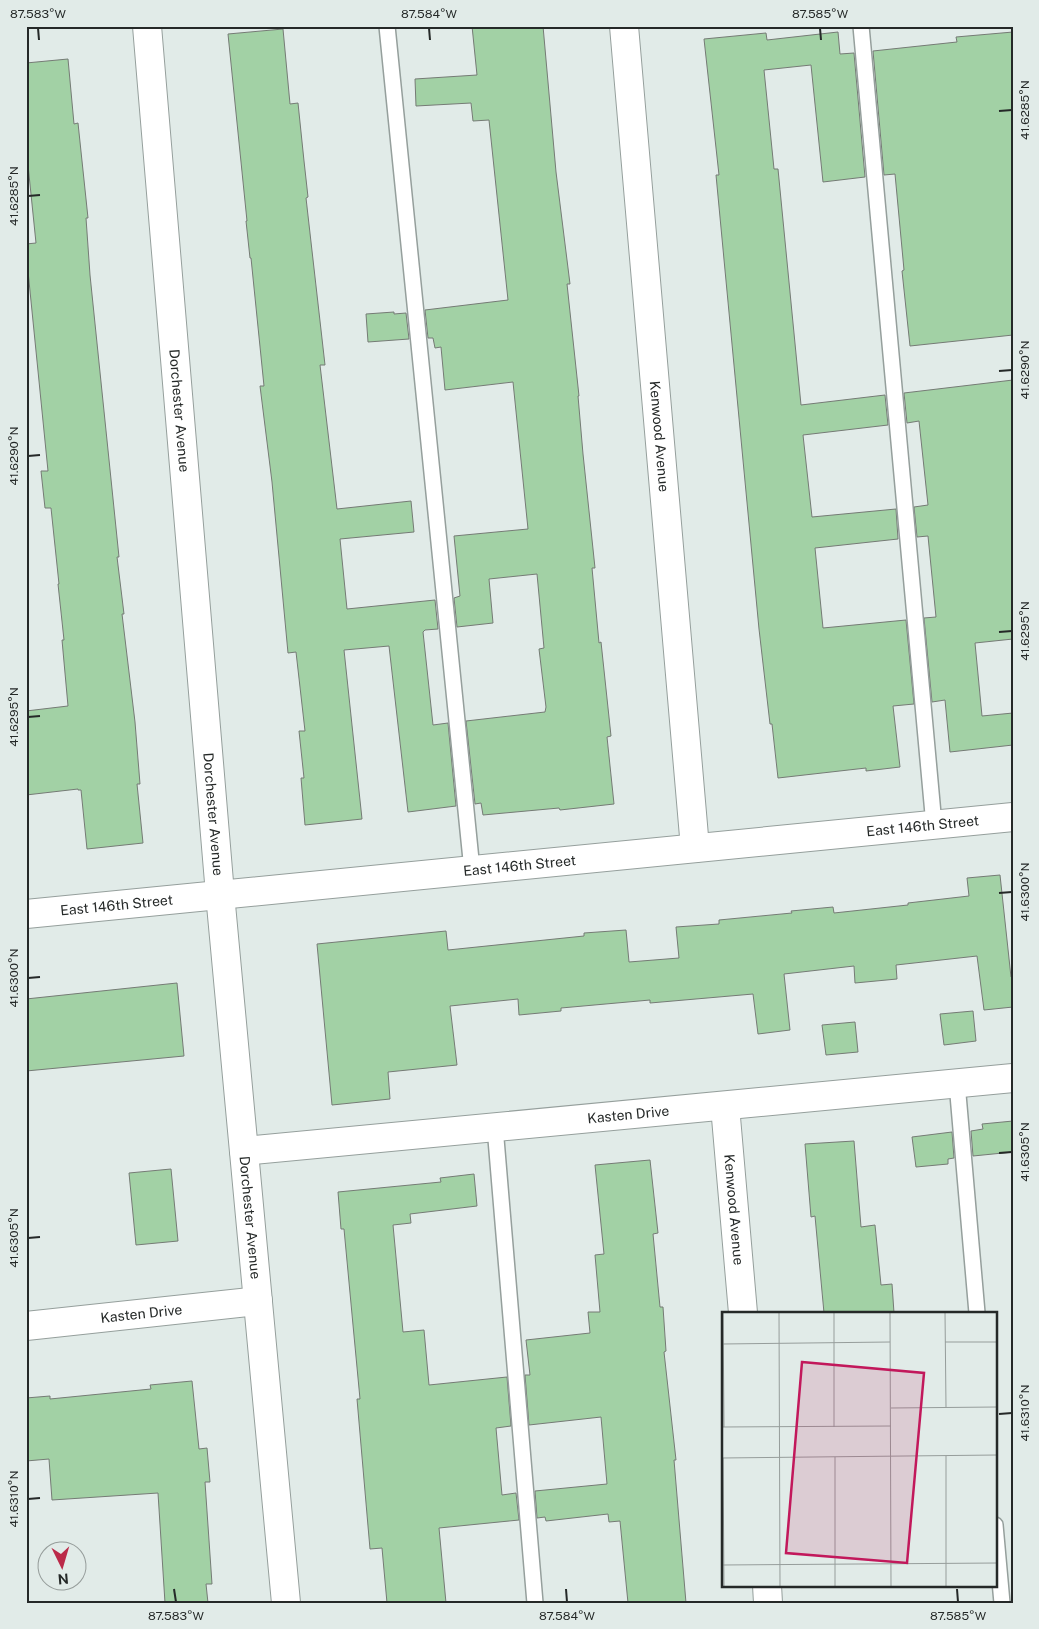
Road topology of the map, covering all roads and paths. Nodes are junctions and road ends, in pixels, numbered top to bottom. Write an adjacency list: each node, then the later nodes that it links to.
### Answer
1 (147, 26): 9 (street, Dorchester Avenue)
2 (387, 26): 8 (lane)
3 (624, 26): 7 (street, Kenwood Avenue)
4 (861, 26): 6 (lane)
5 (1013, 817): 6 (street, East 146th Street)
6 (934, 825): 7 (street, East 146th Street)
7 (695, 848): 8 (street, East 146th Street)
8 (472, 870): 9 (street, East 146th Street)
9 (220, 894): 10 (street, East 146th Street); 15 (street, Dorchester Avenue)
10 (26, 914)
11 (1013, 1078): 12 (street, Kasten Drive)
12 (957, 1083): 13 (street, Kasten Drive); 18 (lane)
13 (725, 1106): 14 (street, Kasten Drive); 17 (street, Kenwood Avenue)
14 (495, 1127): 15 (street, Kasten Drive); 23 (lane)
15 (244, 1151): 16 (street, Dorchester Avenue)
16 (258, 1301): 19 (street, Kasten Drive); 22 (street, Dorchester Avenue)
17 (743, 1312)
18 (977, 1312)
19 (26, 1326)
20 (996, 1536): 25 (lane)
21 (767, 1586): 24 (street)
22 (286, 1603)
23 (535, 1603)
24 (768, 1603)
25 (1002, 1603)

